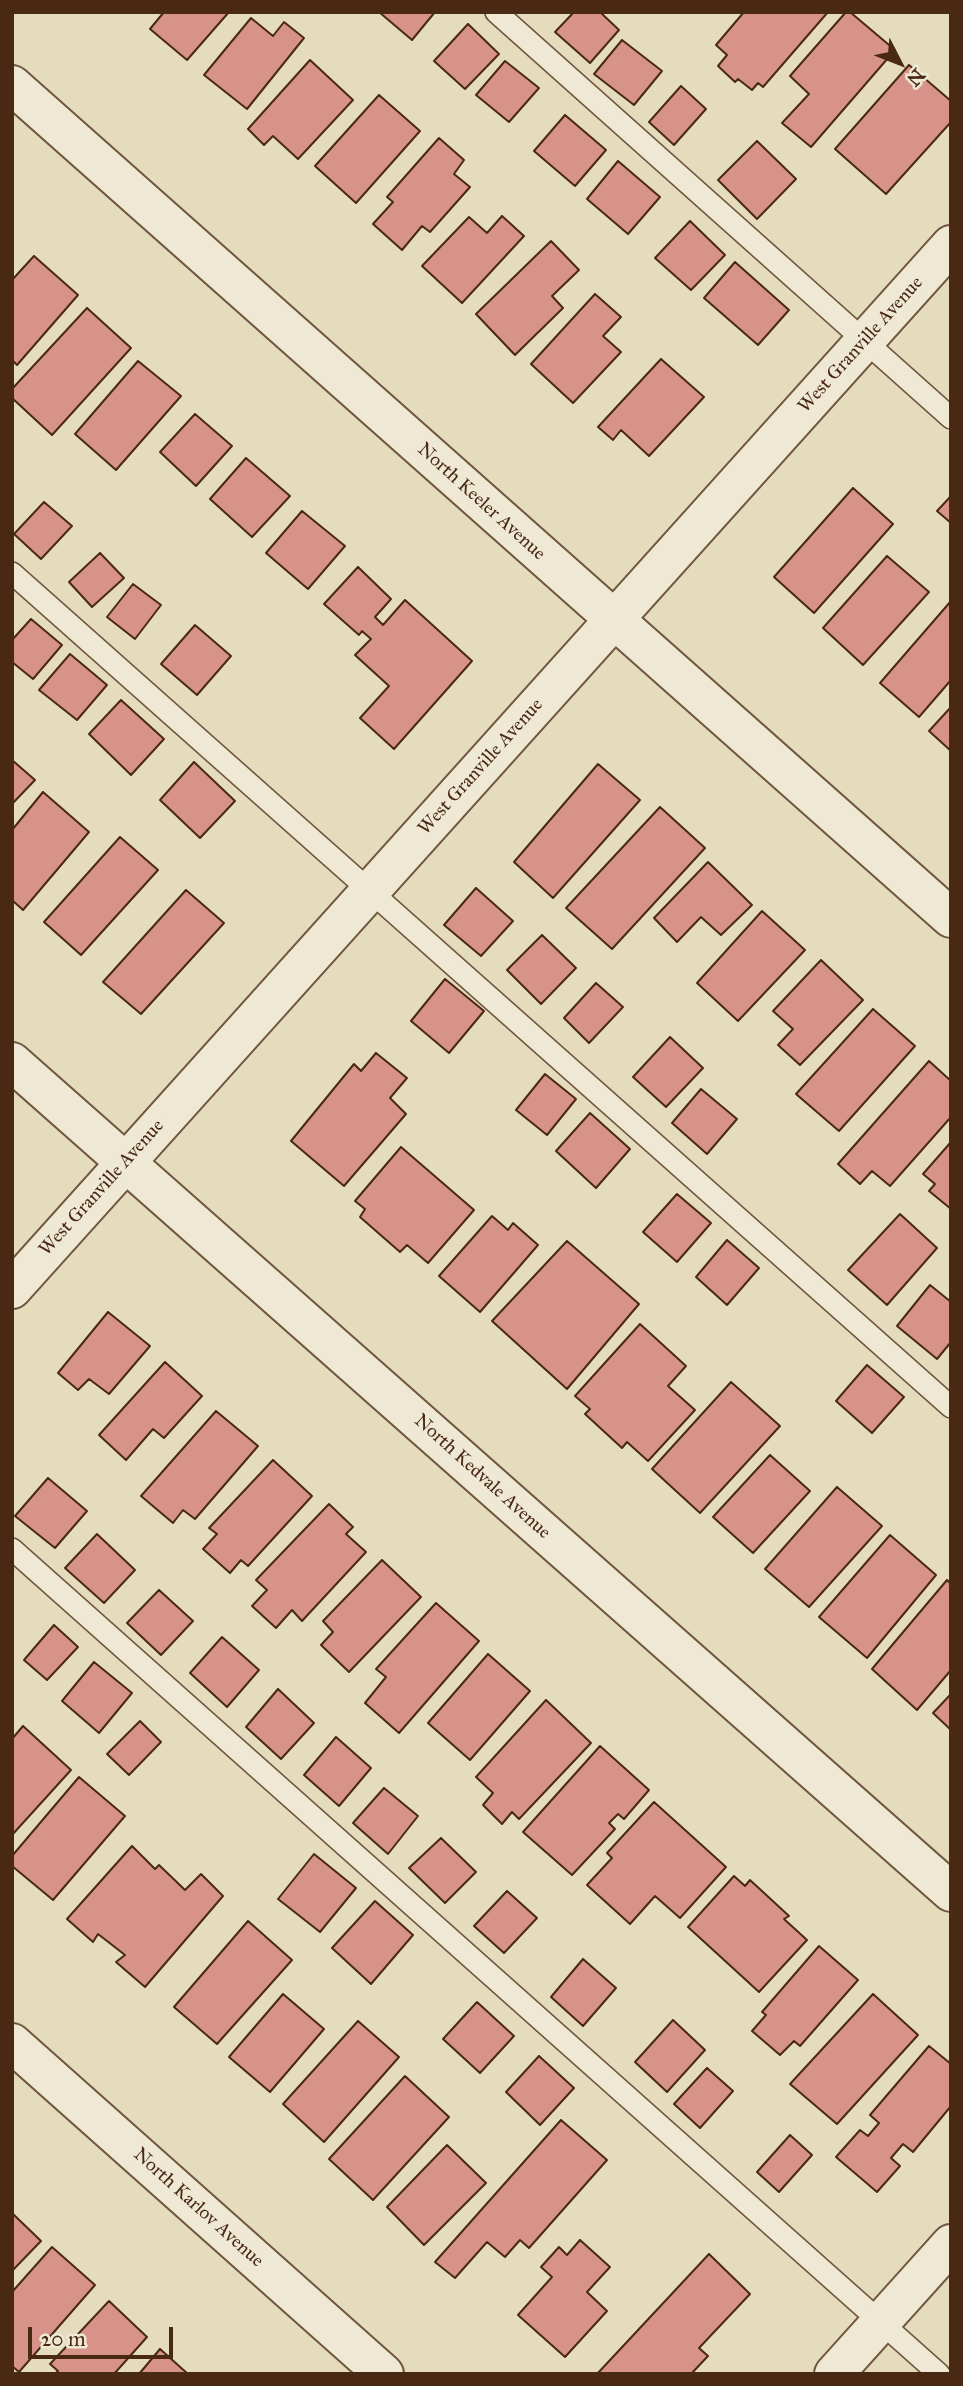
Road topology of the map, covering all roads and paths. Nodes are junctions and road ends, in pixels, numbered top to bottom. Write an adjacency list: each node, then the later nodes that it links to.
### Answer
1 (496, 12): 4 (lane)
2 (12, 85): 7 (street, North Keeler Avenue)
3 (951, 245): 4 (street, West Granville Avenue)
4 (864, 341): 5 (lane); 7 (street, West Granville Avenue)
5 (951, 418)
6 (12, 573): 8 (lane)
7 (614, 619): 8 (street, West Granville Avenue); 9 (street, North Keeler Avenue)
8 (370, 892): 11 (street, West Granville Avenue); 13 (lane)
9 (951, 918)
10 (12, 1062): 11 (street, North Kedvale Avenue)
11 (126, 1162): 12 (street, West Granville Avenue); 15 (street, North Kedvale Avenue)
12 (12, 1289)
13 (951, 1407)
14 (12, 1549): 18 (lane)
15 (951, 1892)
16 (12, 2043): 19 (street, North Karlov Avenue)
17 (951, 2244): 18 (street)
18 (881, 2322): 20 (street); 21 (lane)
19 (384, 2374)
20 (834, 2374)
21 (939, 2374)

